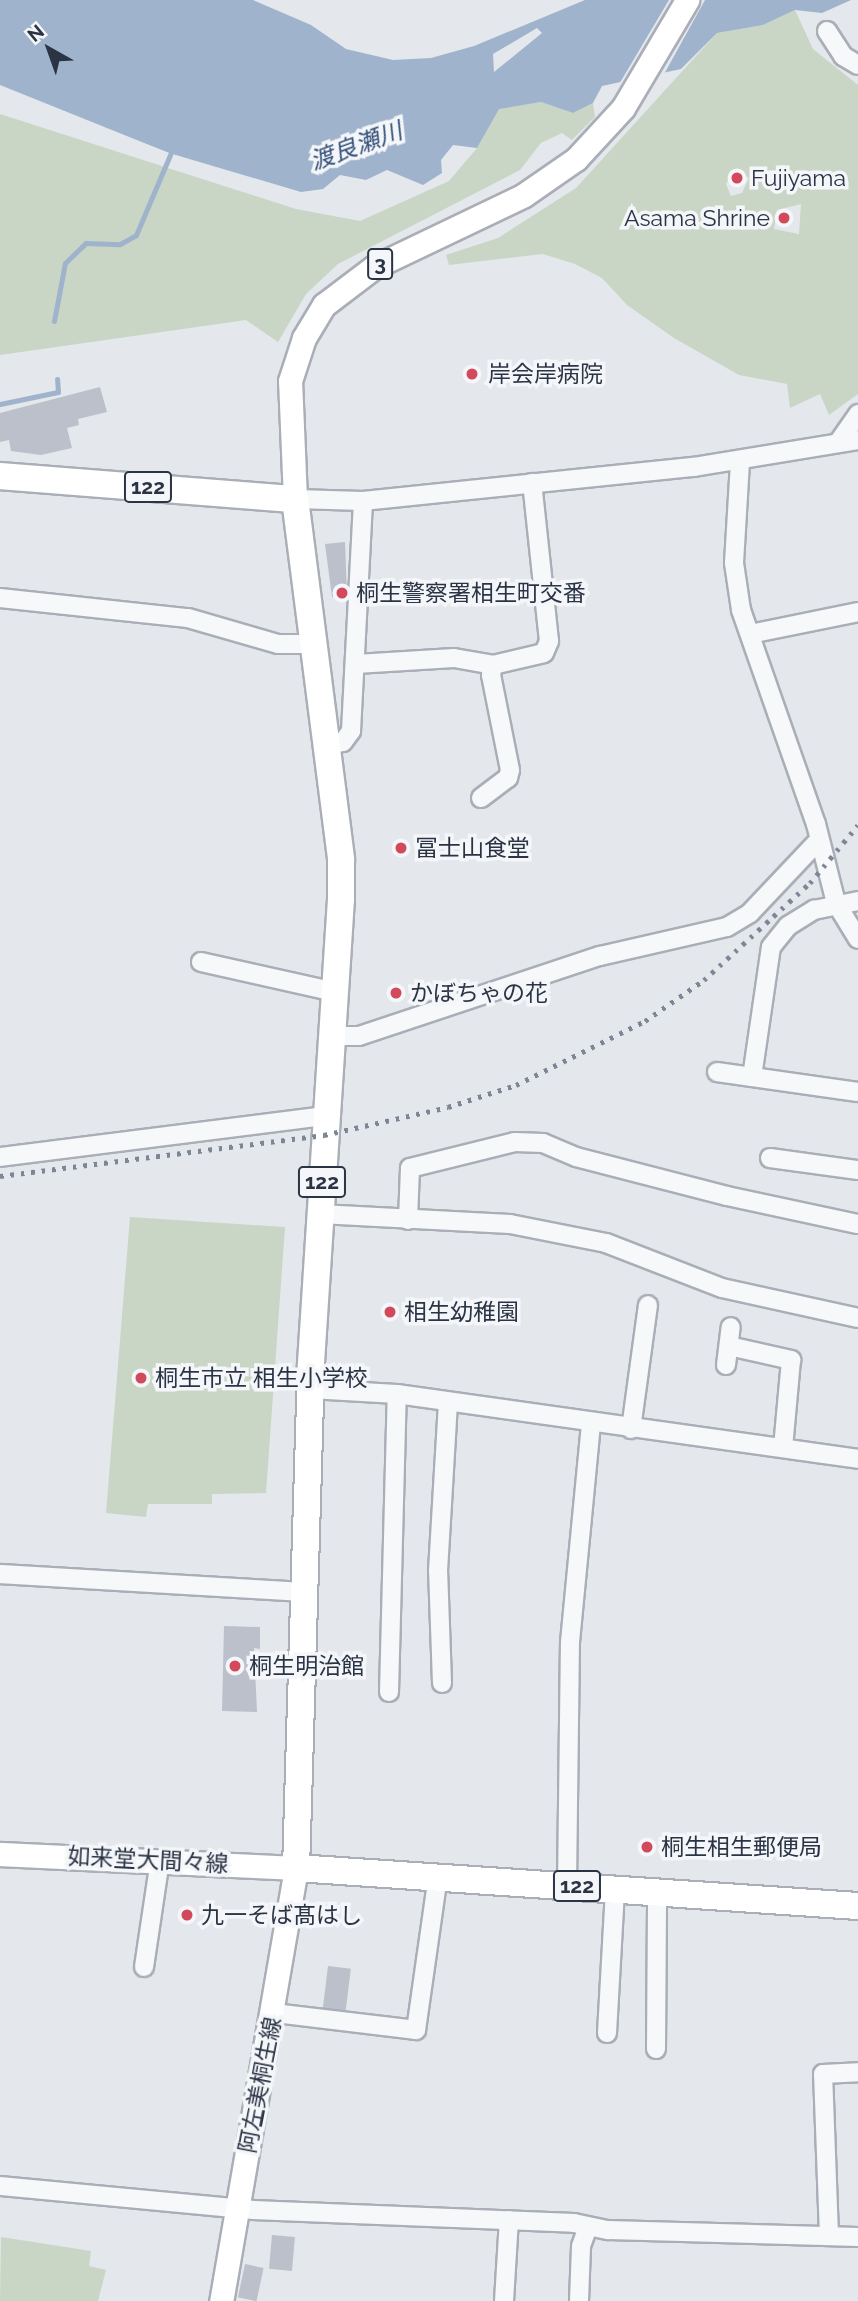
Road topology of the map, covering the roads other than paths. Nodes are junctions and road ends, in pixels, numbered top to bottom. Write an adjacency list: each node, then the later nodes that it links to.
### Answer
1 (687, 0): 9 (main road, 3)
2 (827, 31): 3 (street)
3 (858, 65)
4 (858, 414): 5 (street)
5 (849, 440): 6 (street)
6 (740, 461): 8 (street); 13 (street)
7 (0, 476): 9 (highway, 122)
8 (532, 483): 10 (street); 16 (street)
9 (295, 499): 10 (street); 14 (highway, 122)
10 (363, 501): 15 (street)
11 (0, 598): 14 (street)
12 (858, 612): 13 (street)
13 (750, 634): 19 (street)
14 (313, 645): 17 (highway, 122)
15 (356, 664): 16 (street); 17 (street)
16 (493, 664): 18 (street)
17 (325, 746): 24 (highway, 122)
18 (481, 798)
19 (819, 841): 21 (street); 25 (street)
20 (858, 901): 21 (street)
21 (836, 903): 22 (street); 27 (street)
22 (858, 939)
23 (201, 962): 24 (street)
24 (335, 992): 25 (highway, 122)
25 (330, 1037): 29 (highway, 122)
26 (717, 1072): 27 (street)
27 (752, 1077): 28 (street)
28 (858, 1092)
29 (324, 1115): 30 (street); 33 (highway, 122)
30 (0, 1157)
31 (771, 1158): 32 (street)
32 (858, 1170)
33 (320, 1214): 34 (street); 41 (highway, 122)
34 (408, 1220): 35 (street); 37 (street)
35 (858, 1224)
36 (648, 1305): 45 (street)
37 (858, 1318)
38 (731, 1327): 39 (street)
39 (729, 1346): 40 (street); 46 (street)
40 (726, 1365)
41 (310, 1390): 42 (street); 49 (highway, 122)
42 (397, 1394): 43 (street); 51 (street)
43 (448, 1402): 44 (street); 50 (street)
44 (591, 1423): 45 (street); 56 (street)
45 (631, 1429): 46 (street)
46 (783, 1448): 47 (street)
47 (858, 1459)
48 (0, 1574): 49 (street)
49 (307, 1592): 54 (highway, 122)
50 (443, 1682)
51 (389, 1692)
52 (0, 1854): 53 (main road, 如来堂大間々線)
53 (160, 1860): 54 (main road, 如来堂大間々線); 60 (street)
54 (296, 1868): 55 (highway, 122); 61 (main road, 阿左美桐生線)
55 (438, 1876): 56 (highway, 122); 61 (street)
56 (567, 1885): 57 (highway, 122)
57 (615, 1888): 58 (highway, 122); 62 (street)
58 (657, 1891): 59 (highway, 122); 63 (street)
59 (858, 1906)
60 (144, 1967)
61 (274, 2013): 66 (main road, 阿左美桐生線)
62 (607, 2033)
63 (656, 2049)
64 (858, 2072): 69 (street)
65 (0, 2186): 66 (street)
66 (237, 2209): 67 (street); 71 (main road, 阿左美桐生線)
67 (509, 2220): 68 (street); 72 (street)
68 (588, 2227): 69 (street); 73 (street)
69 (829, 2236): 70 (street)
70 (858, 2237)
71 (221, 2301)
72 (504, 2301)
73 (579, 2301)

